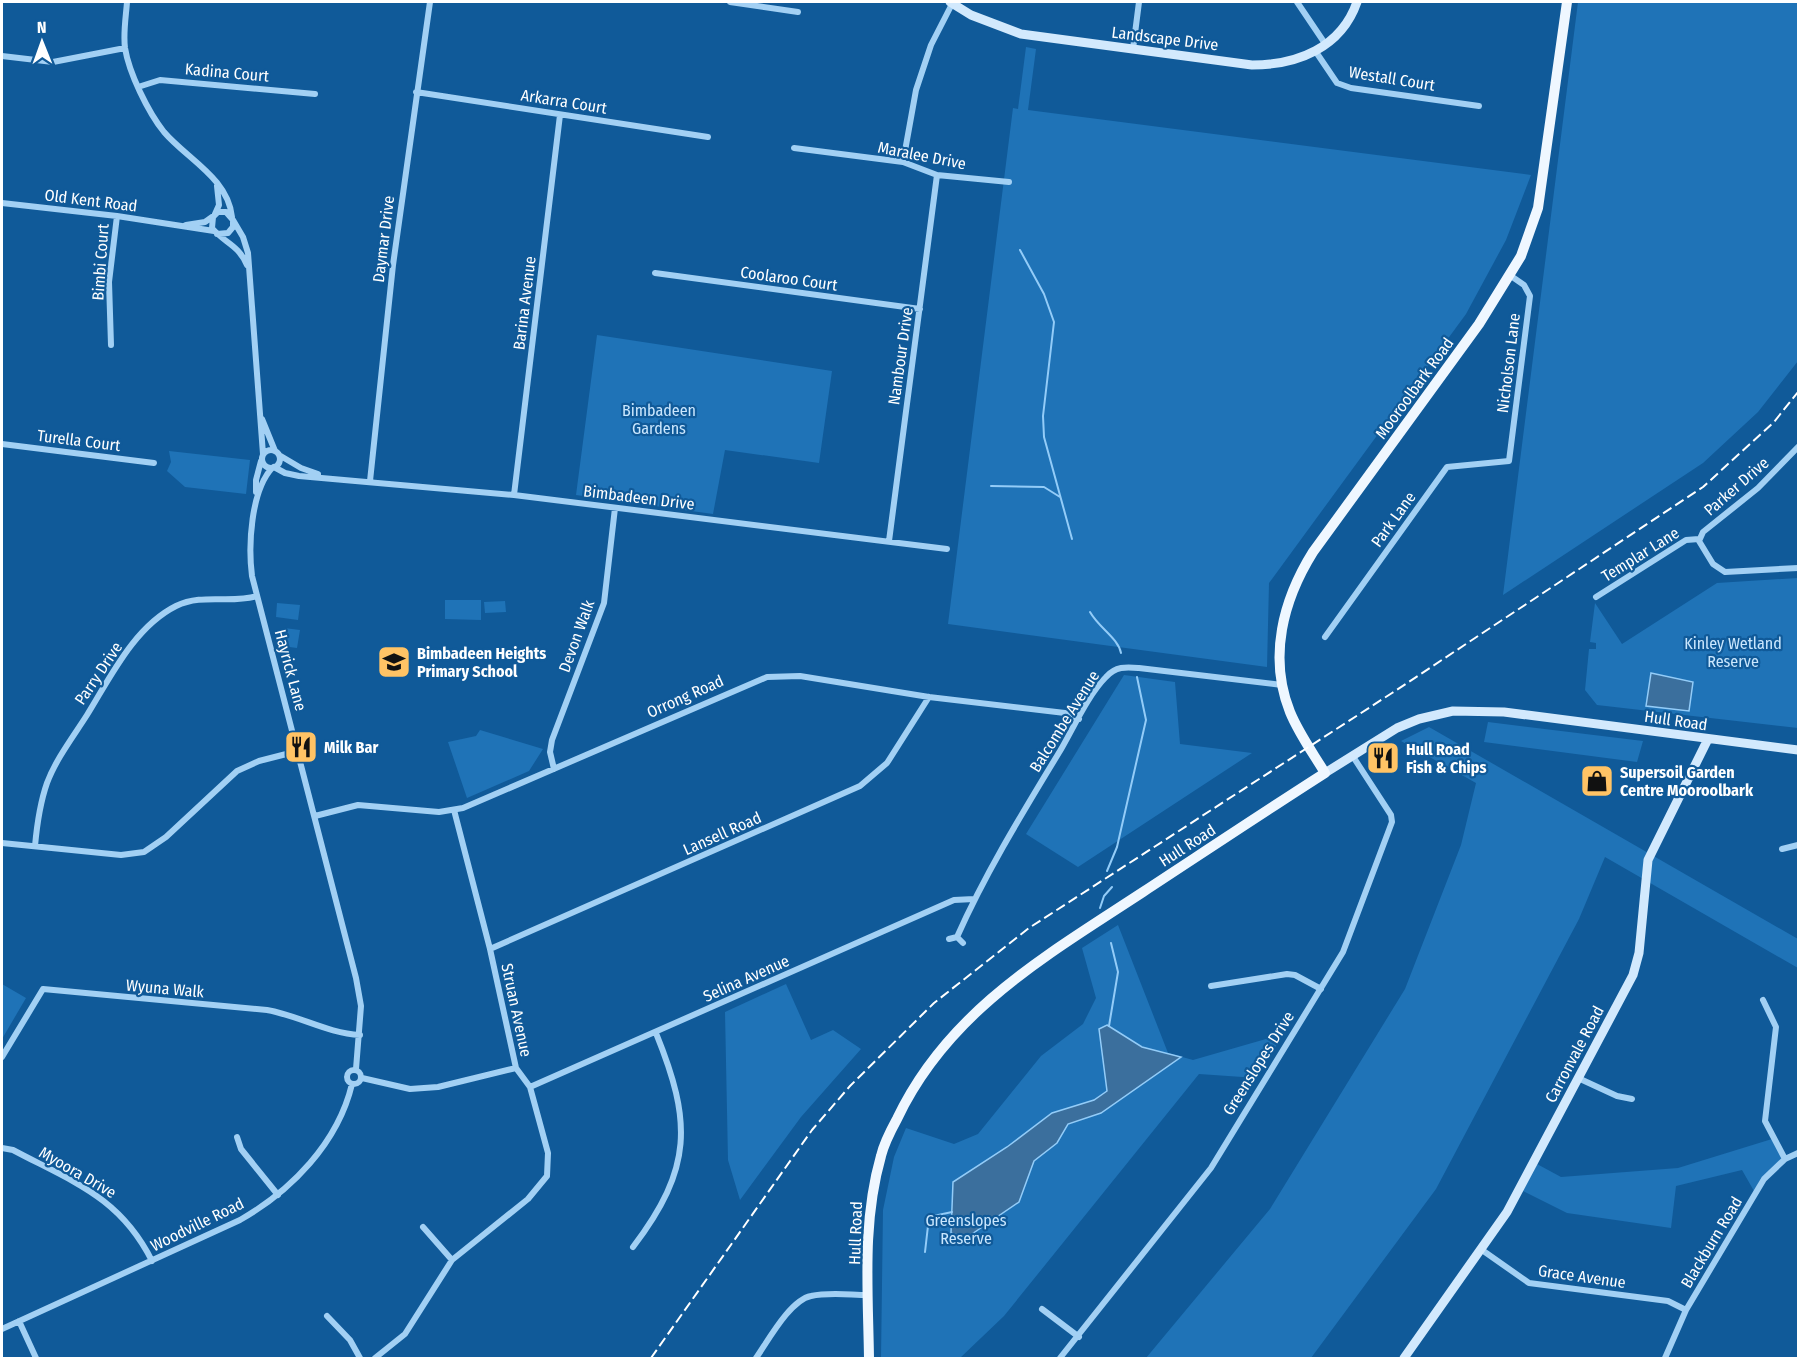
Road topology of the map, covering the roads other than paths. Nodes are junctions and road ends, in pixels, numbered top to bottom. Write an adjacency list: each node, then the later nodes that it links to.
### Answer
1 (127, 2): 11 (street, Hayrick Lane)
2 (430, 2): 16 (street, Daymar Drive)
3 (730, 2): 9 (street)
4 (1139, 2): 12 (street)
5 (1297, 2): 10 (street)
6 (1358, 2): 10 (street, Landscape Drive)
7 (1567, 2): 34 (main road, Mooroolbark Road)
8 (951, 3): 12 (street, Landscape Drive); 22 (street)
9 (798, 12)
10 (1326, 45): 13 (street, Landscape Drive)
11 (125, 48): 14 (street); 15 (street, Hayrick Lane)
12 (1133, 50): 13 (street, Landscape Drive)
13 (1316, 52): 18 (street, Westall Court)
14 (2, 56)
15 (138, 87): 17 (street, Kadina Court); 24 (street, Hayrick Lane)
16 (416, 92): 19 (street, Arkarra Court); 46 (street, Daymar Drive)
17 (315, 94)
18 (1479, 106)
19 (560, 115): 20 (street, Arkarra Court); 47 (street, Barina Avenue)
20 (708, 137)
21 (794, 148): 22 (street, Maralee Drive)
22 (903, 162): 23 (street, Maralee Drive)
23 (937, 175): 25 (street, Maralee Drive); 35 (street, Nambour Drive)
24 (215, 182): 27 (street); 29 (street, Hayrick Lane)
25 (1009, 182)
26 (2, 203): 28 (street, Old Kent Road)
27 (214, 215): 29 (street); 30 (street, Old Kent Road); 31 (street)
28 (117, 216): 30 (street, Old Kent Road); 36 (street, Bimbi Court)
29 (232, 218): 31 (street); 32 (street, Hayrick Lane)
30 (176, 225): 31 (street, Old Kent Road)
31 (215, 232): 32 (street, Hayrick Lane)
32 (248, 268): 37 (street, Hayrick Lane)
33 (656, 273): 35 (street, Coolaroo Court)
34 (1511, 276): 42 (street, Nicholson Lane); 57 (main road, Mooroolbark Road)
35 (920, 309): 51 (street, Nambour Drive)
36 (111, 345)
37 (261, 415): 40 (street, Hayrick Lane); 41 (street, Hayrick Lane)
38 (2, 444): 43 (street, Turella Court)
39 (1798, 447): 50 (street, Parker Drive)
40 (277, 453): 41 (street); 44 (street); 45 (street, Bimbadeen Drive)
41 (262, 457): 44 (street); 48 (street, Hayrick Lane)
42 (1509, 461): 56 (street, Park Lane)
43 (154, 462)
44 (273, 468): 45 (street, Bimbadeen Drive); 48 (street, Hayrick Lane)
45 (328, 476): 46 (street, Bimbadeen Drive)
46 (370, 481): 47 (street, Bimbadeen Drive)
47 (514, 495): 49 (street, Bimbadeen Drive)
48 (256, 499): 54 (street, Hayrick Lane)
49 (615, 508): 51 (street, Bimbadeen Drive); 64 (street, Devon Walk)
50 (1700, 539): 53 (street, Parker Drive); 55 (street, Templar Lane)
51 (889, 541): 52 (street, Bimbadeen Drive)
52 (947, 549)
53 (1798, 568)
54 (257, 596): 62 (street, Hayrick Lane); 70 (street, Parry Drive)
55 (1596, 597)
56 (1324, 637)
57 (1282, 685): 59 (street, Balcombe Avenue); 65 (main road, Mooroolbark Road)
58 (929, 697): 59 (street, Orrong Road); 64 (street, Orrong Road); 76 (street, Lansell Road)
59 (1079, 719): 72 (street, Balcombe Avenue)
60 (1708, 739): 61 (street, Hull Road); 63 (street, Hull Road); 86 (street, Carronvale Road)
61 (1798, 750)
62 (298, 751): 67 (street, Hayrick Lane); 70 (street)
63 (1352, 755): 65 (street, Hull Road); 78 (street, Greenslopes Drive)
64 (554, 769): 66 (street, Orrong Road)
65 (1325, 773): 100 (main road, Hull Road)
66 (454, 810): 67 (street, Orrong Road); 76 (street, Struan Avenue)
67 (315, 816): 81 (street, Hayrick Lane)
68 (2, 843): 70 (street)
69 (1798, 845): 71 (street)
70 (35, 846)
71 (1782, 849)
72 (974, 899): 73 (street, Balcombe Avenue); 80 (street, Selina Avenue)
73 (957, 937): 74 (street); 75 (street)
74 (949, 939)
75 (963, 943)
76 (490, 949): 83 (street, Struan Avenue)
77 (1210, 986): 78 (street)
78 (1321, 989): 106 (street, Greenslopes Drive)
79 (1763, 1000): 93 (street)
80 (656, 1033): 88 (street, Selina Avenue); 96 (street)
81 (360, 1035): 82 (street, Wyuna Walk); 84 (street)
82 (2, 1057)
83 (516, 1068): 85 (street); 88 (street, Struan Avenue)
84 (356, 1070): 85 (street); 87 (street)
85 (362, 1078): 87 (street)
86 (1578, 1078): 89 (street); 97 (street, Carronvale Road)
87 (352, 1084): 94 (street, Woodville Road)
88 (530, 1087): 98 (street, Struan Avenue)
89 (1632, 1099)
90 (237, 1137): 94 (street)
91 (2, 1148): 99 (street, Myoora Drive)
92 (1798, 1153): 93 (street, Blackburn Road)
93 (1785, 1160): 102 (street, Blackburn Road)
94 (278, 1195): 99 (street, Woodville Road)
95 (423, 1227): 98 (street)
96 (633, 1247)
97 (1482, 1250): 102 (street, Grace Avenue); 113 (street, Carronvale Road)
98 (452, 1260): 109 (street, Struan Avenue)
99 (152, 1261): 104 (street, Woodville Road)
100 (868, 1295): 110 (street); 111 (main road, Hull Road)
101 (1042, 1309): 106 (street)
102 (1686, 1310): 114 (street, Blackburn Road)
103 (327, 1316): 108 (street)
104 (19, 1321): 105 (street, Woodville Road); 107 (street)
105 (2, 1329)
106 (1079, 1337): 112 (street, Greenslopes Drive)
107 (36, 1359)
108 (360, 1359)
109 (375, 1359)
110 (756, 1359)
111 (869, 1359)
112 (1060, 1359)
113 (1404, 1359)
114 (1665, 1359)

